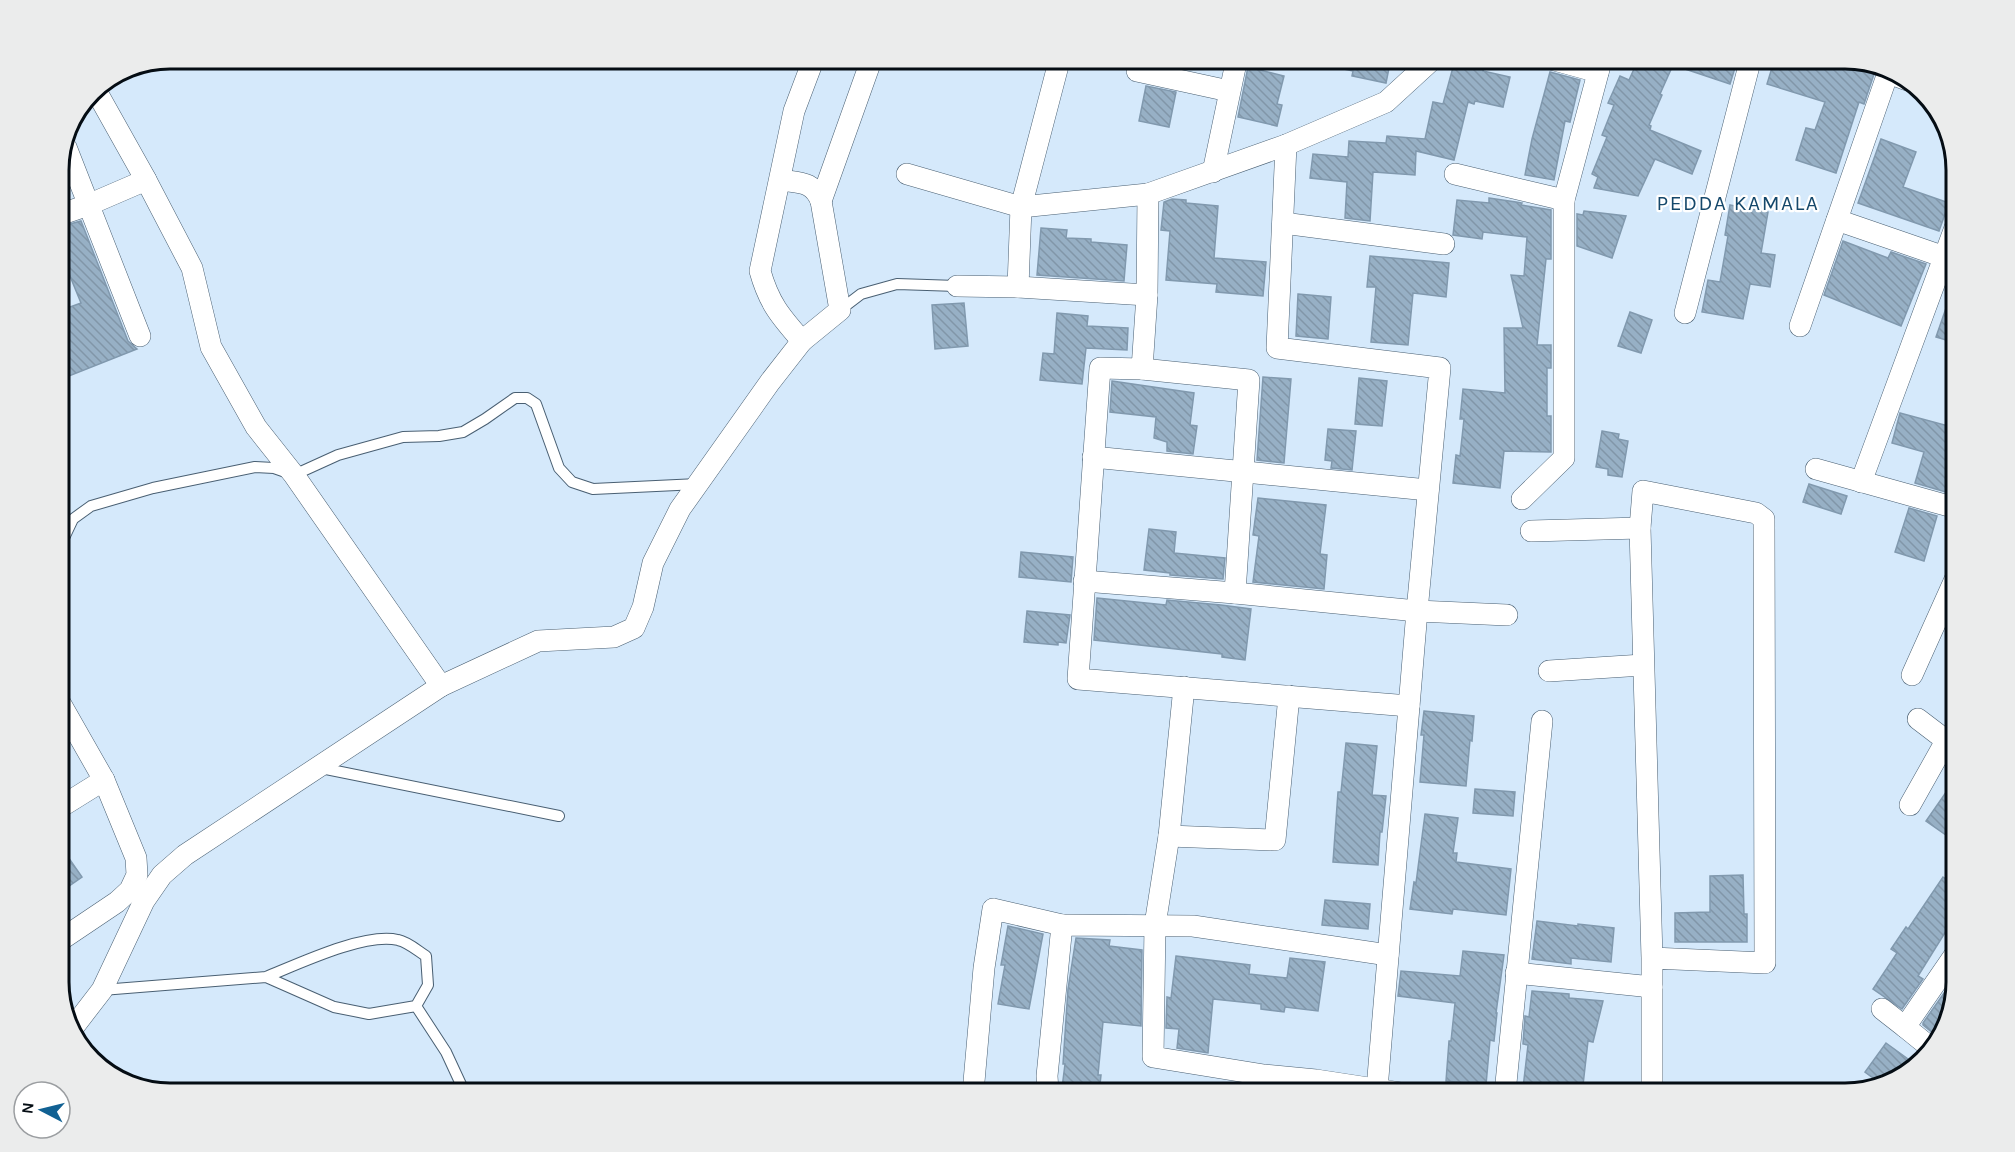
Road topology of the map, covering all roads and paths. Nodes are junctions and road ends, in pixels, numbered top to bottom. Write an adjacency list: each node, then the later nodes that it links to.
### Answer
1 (810, 69): 18 (street)
2 (868, 69): 21 (street)
3 (1057, 69): 23 (street)
4 (1234, 69): 10 (street)
5 (1422, 69): 12 (street)
6 (1599, 69): 20 (street)
7 (1748, 69): 34 (street)
8 (1137, 71): 10 (street)
9 (1891, 81): 25 (street)
10 (1229, 91): 14 (street)
11 (100, 98): 17 (street)
12 (1286, 145): 14 (street); 26 (street)
13 (70, 158): 22 (street)
14 (1213, 172): 19 (street)
15 (907, 174): 23 (street)
16 (1455, 174): 20 (street)
17 (146, 180): 22 (street); 42 (street)
18 (780, 180): 21 (street); 37 (street)
19 (1148, 194): 23 (street); 32 (street)
20 (1564, 200): 46 (street)
21 (821, 201): 33 (street)
22 (88, 205): 24 (street); 36 (street)
23 (1021, 207): 31 (street)
24 (69, 211)
25 (1837, 219): 28 (street); 35 (street)
26 (1283, 223): 27 (street); 45 (street)
27 (1444, 244)
28 (1946, 258)
29 (1946, 269): 43 (street)
30 (957, 286): 31 (street); 33 (lane)
31 (1018, 287): 32 (street)
32 (1147, 296): 38 (street)
33 (840, 310): 37 (street)
34 (1685, 313)
35 (1800, 326)
36 (140, 336)
37 (802, 341): 44 (street)
38 (1142, 369): 39 (street); 41 (street)
39 (1093, 457): 41 (street); 51 (street)
40 (1816, 469): 43 (street)
41 (1243, 471): 45 (street); 52 (street)
42 (294, 475): 44 (lane); 48 (lane); 59 (street)
43 (1861, 482): 47 (street)
44 (698, 484): 59 (street)
45 (1428, 490): 54 (street)
46 (1522, 499)
47 (1946, 505)
48 (69, 528)
49 (1640, 528): 50 (street); 56 (street); 78 (street)
50 (1530, 531)
51 (1084, 581): 52 (street); 60 (street)
52 (1235, 593): 54 (street)
53 (1946, 606): 58 (street)
54 (1417, 612): 55 (street); 62 (street)
55 (1507, 615)
56 (1643, 665): 57 (street); 78 (street)
57 (1549, 671)
58 (1912, 675)
59 (441, 686): 68 (street)
60 (1184, 687): 61 (street); 73 (street)
61 (1289, 696): 62 (street); 73 (street)
62 (1409, 706): 77 (street)
63 (69, 718): 69 (street)
64 (1918, 719): 66 (street)
65 (1542, 721): 80 (street)
66 (1946, 740)
67 (1946, 751): 71 (street)
68 (318, 767): 72 (lane); 83 (street)
69 (104, 780): 70 (street); 76 (street)
70 (69, 802)
71 (1910, 805)
72 (559, 816)
73 (1169, 836): 75 (street)
74 (1062, 925): 75 (street); 90 (street); 91 (street)
75 (1155, 925): 77 (street); 92 (street)
76 (69, 934)
77 (1388, 955): 93 (street)
78 (1652, 958): 82 (street)
79 (1946, 968): 87 (street)
80 (1516, 973): 82 (street); 94 (street)
81 (266, 976): 83 (lane); 84 (lane); 84 (lane)
82 (1652, 987): 95 (street)
83 (102, 990): 86 (street)
84 (416, 1006): 89 (lane)
85 (1882, 1008): 87 (street)
86 (77, 1022)
87 (1905, 1027): 88 (street)
88 (1925, 1043)
89 (460, 1083)
90 (974, 1083)
91 (1047, 1083)
92 (1257, 1083)
93 (1377, 1083)
94 (1506, 1083)
95 (1652, 1083)

